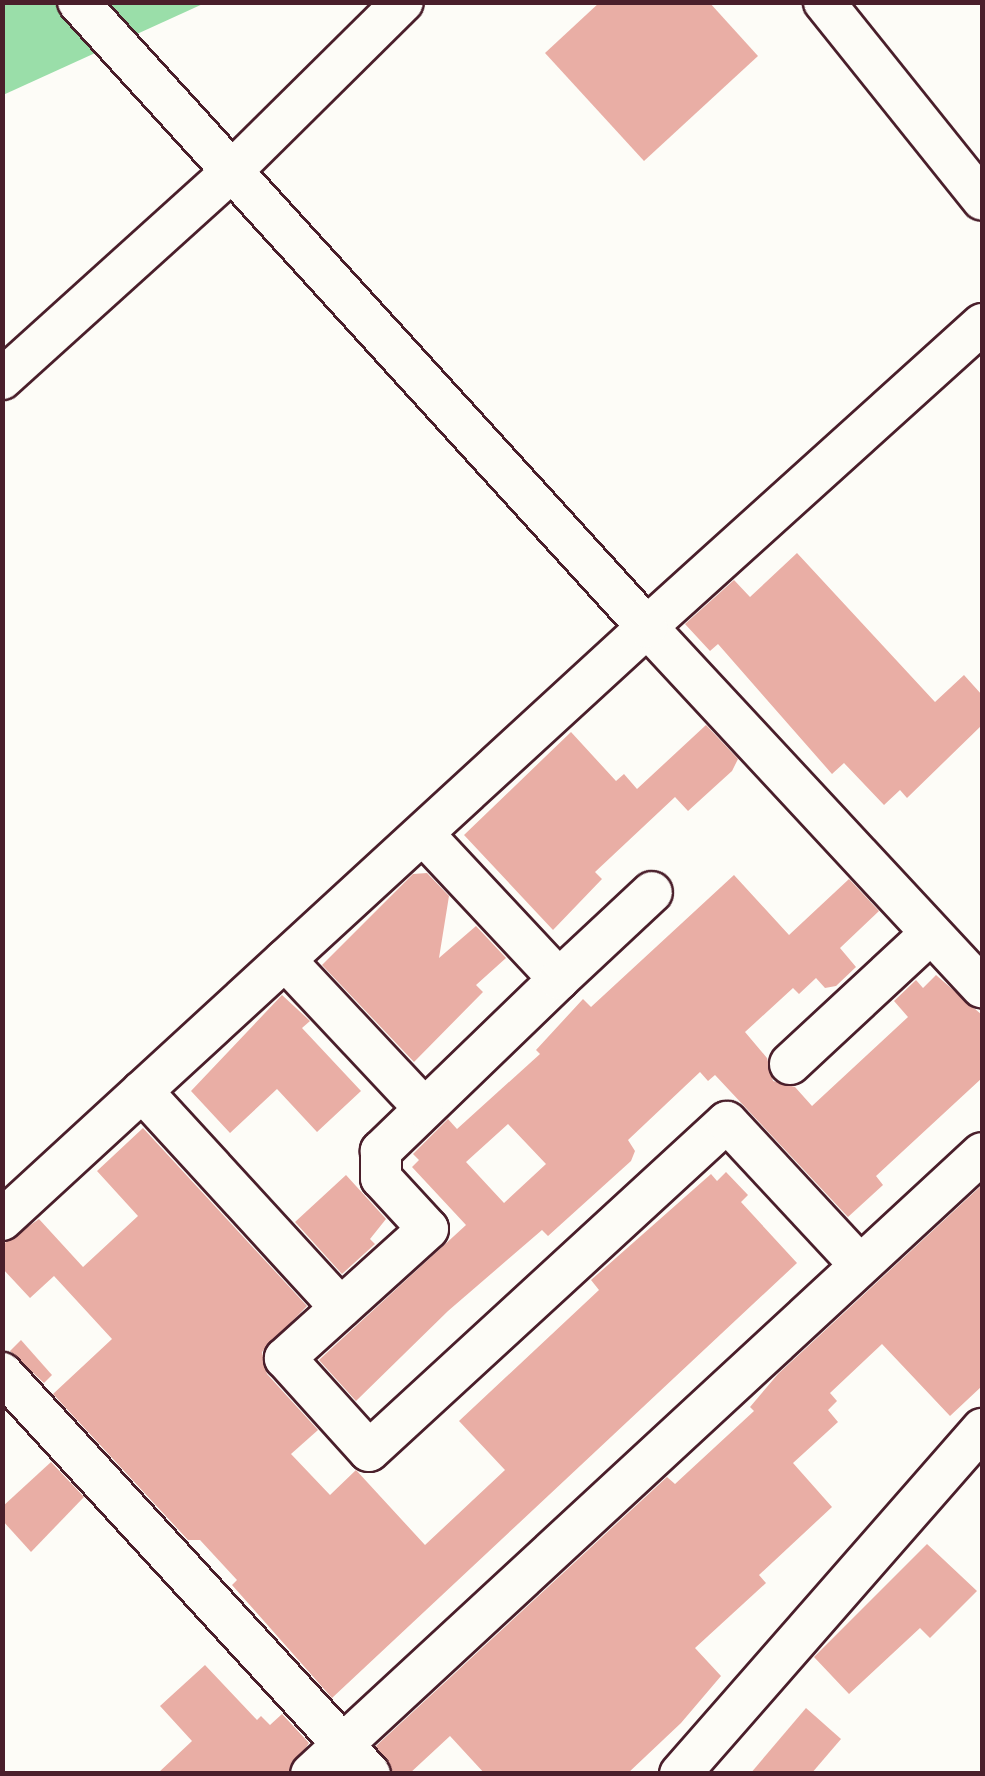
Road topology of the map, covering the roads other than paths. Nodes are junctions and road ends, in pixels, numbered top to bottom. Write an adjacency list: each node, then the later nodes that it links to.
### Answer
1 (78, 2): 4 (street)
2 (403, 2): 4 (street)
3 (824, 2): 5 (street)
4 (232, 170): 7 (street); 8 (street)
5 (982, 199)
6 (982, 324): 8 (street)
7 (2, 379)
8 (647, 628): 9 (street); 11 (street)
9 (424, 836): 12 (street); 13 (street)
10 (652, 892): 13 (street)
11 (931, 933): 14 (street); 15 (street)
12 (284, 960): 16 (street); 17 (street)
13 (558, 980): 17 (street)
14 (982, 987)
15 (790, 1064)
16 (142, 1091): 19 (street); 21 (street)
17 (422, 1106): 21 (street)
18 (982, 1153): 20 (street)
19 (2, 1220)
20 (860, 1266): 21 (street); 24 (street)
21 (341, 1308)
22 (2, 1373): 24 (street)
23 (982, 1429): 26 (street)
24 (356, 1759): 25 (street)
25 (311, 1774)
26 (680, 1774)

